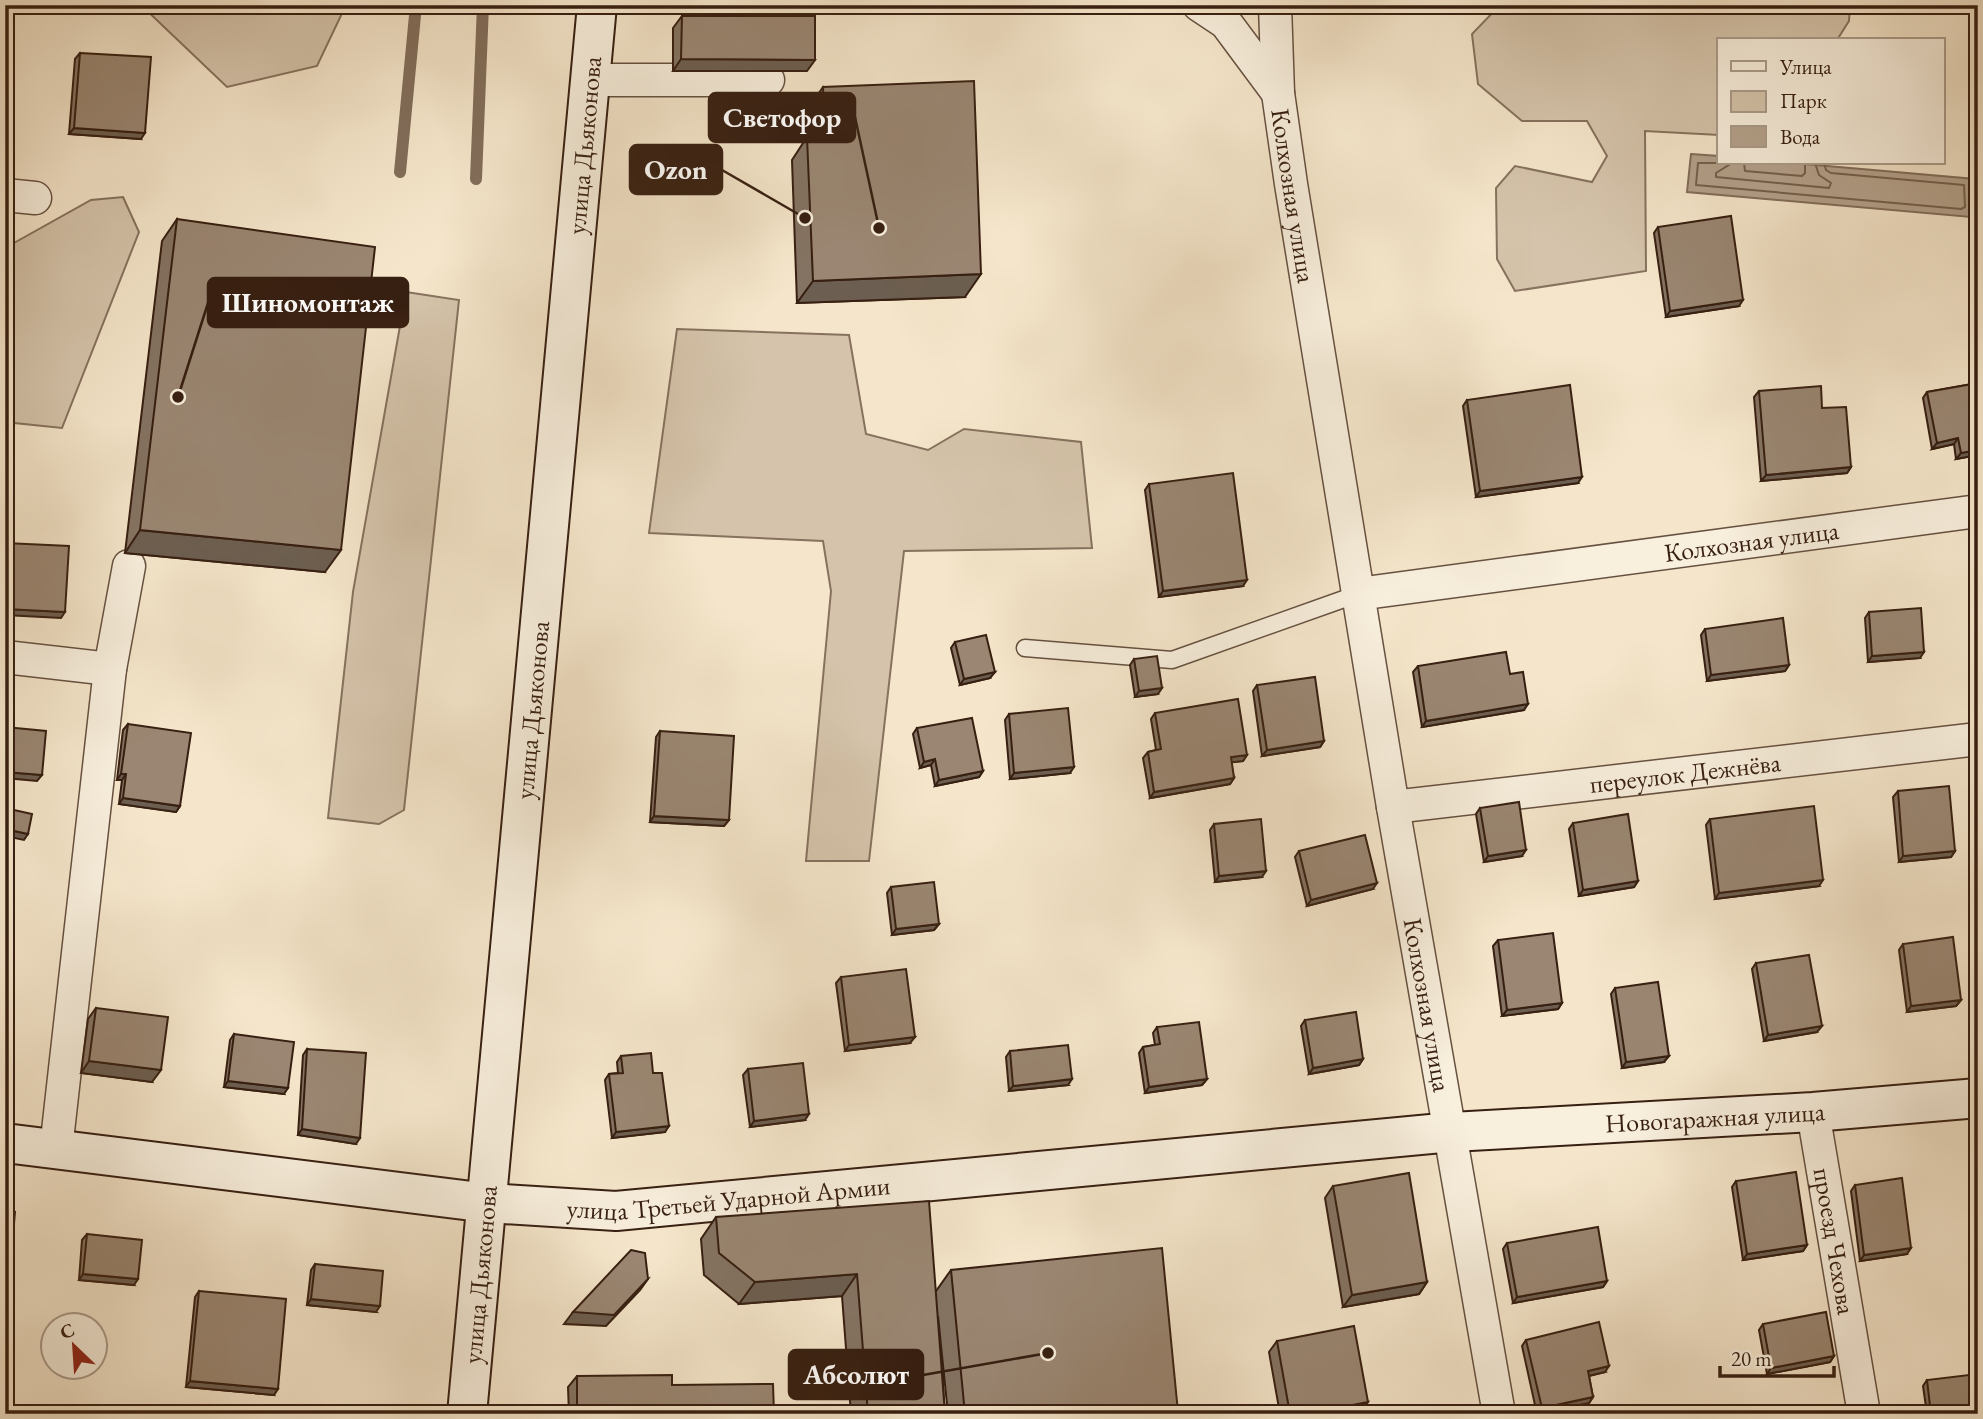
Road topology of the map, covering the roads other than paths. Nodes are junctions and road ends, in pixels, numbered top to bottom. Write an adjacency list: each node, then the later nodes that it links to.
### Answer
1 (597, 5): 4 (main road, улица Дьяконова)
2 (1199, 5): 6 (street)
3 (1275, 5): 6 (street, Колхозная улица)
4 (591, 80): 5 (street); 20 (main road, улица Дьяконова)
5 (768, 80)
6 (1278, 93): 9 (street, Колхозная улица)
7 (1978, 512): 9 (street, Колхозная улица)
8 (128, 566): 12 (street)
9 (1358, 594): 10 (lane); 14 (street, Колхозная улица)
10 (1025, 649)
11 (5, 657): 12 (street)
12 (110, 670): 19 (street)
13 (1978, 739): 14 (street, переулок Дежнёва)
14 (1393, 807): 17 (street, Колхозная улица)
15 (1978, 1098): 16 (main road, Новогаражная улица)
16 (1813, 1112): 17 (main road, Новогаражная улица); 23 (street, проезд Чехова)
17 (1452, 1132): 20 (main road, улица Третьей Ударной Армии); 22 (street, Колхозная улица)
18 (5, 1143): 19 (main road, улица Третьей Ударной Армии)
19 (56, 1149): 20 (main road, улица Третьей Ударной Армии)
20 (488, 1203): 21 (main road, улица Дьяконова)
21 (467, 1414)
22 (1499, 1414)
23 (1864, 1414)

